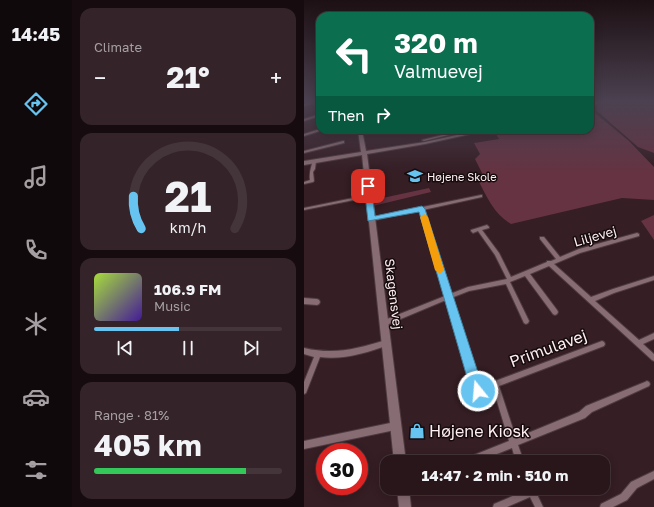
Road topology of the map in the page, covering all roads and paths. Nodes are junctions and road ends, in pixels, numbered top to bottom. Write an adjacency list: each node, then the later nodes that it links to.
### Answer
1 (316, 131): 5 (street)
2 (361, 134): 9 (street, Skagensvej)
3 (450, 134): 6 (street)
4 (469, 134): 9 (street)
5 (304, 135)
6 (424, 140)
7 (343, 142): 8 (street)
8 (304, 152)
9 (364, 154): 10 (street); 13 (street, Skagensvej)
10 (314, 162): 11 (street); 12 (street)
11 (304, 163)
12 (304, 183)
13 (368, 196): 15 (street); 17 (street, Skagensvej)
14 (481, 196): 16 (street)
15 (304, 209)
16 (422, 209): 17 (street); 28 (street)
17 (371, 219): 34 (street, Skagensvej)
18 (487, 226): 19 (street)
19 (479, 229): 20 (street); 27 (street)
20 (473, 231)
21 (637, 235): 23 (street, Liljevej)
22 (542, 238): 23 (street)
23 (558, 258): 24 (street, Liljevej)
24 (549, 262): 25 (street, Liljevej); 29 (street)
25 (526, 272): 27 (street, Liljevej); 32 (street)
26 (654, 278): 29 (street)
27 (509, 280): 28 (street, Liljevej); 33 (street)
28 (448, 297): 34 (street, Liljevej); 42 (street, Primulavej)
29 (591, 300): 38 (street)
30 (304, 301): 31 (street)
31 (317, 302)
32 (555, 312)
33 (526, 321)
34 (384, 324): 36 (street, Skagensvej)
35 (654, 336): 38 (street)
36 (386, 343): 40 (street); 45 (street, Skagensvej)
37 (602, 344): 42 (street, Primulavej)
38 (638, 344): 41 (street)
39 (304, 351): 40 (street)
40 (318, 354): 44 (street)
41 (654, 358)
42 (495, 384): 46 (street)
43 (647, 384): 46 (street)
44 (304, 391)
45 (396, 426): 47 (street); 48 (street, Skagensvej)
46 (514, 444): 49 (street); 50 (street)
47 (304, 445)
48 (399, 455)
49 (485, 455)
50 (518, 455)
51 (654, 475): 58 (street)
52 (404, 495): 55 (street)
53 (521, 495): 56 (street)
54 (534, 495): 57 (street)
55 (405, 507)
56 (497, 507)
57 (540, 507)
58 (604, 507)

